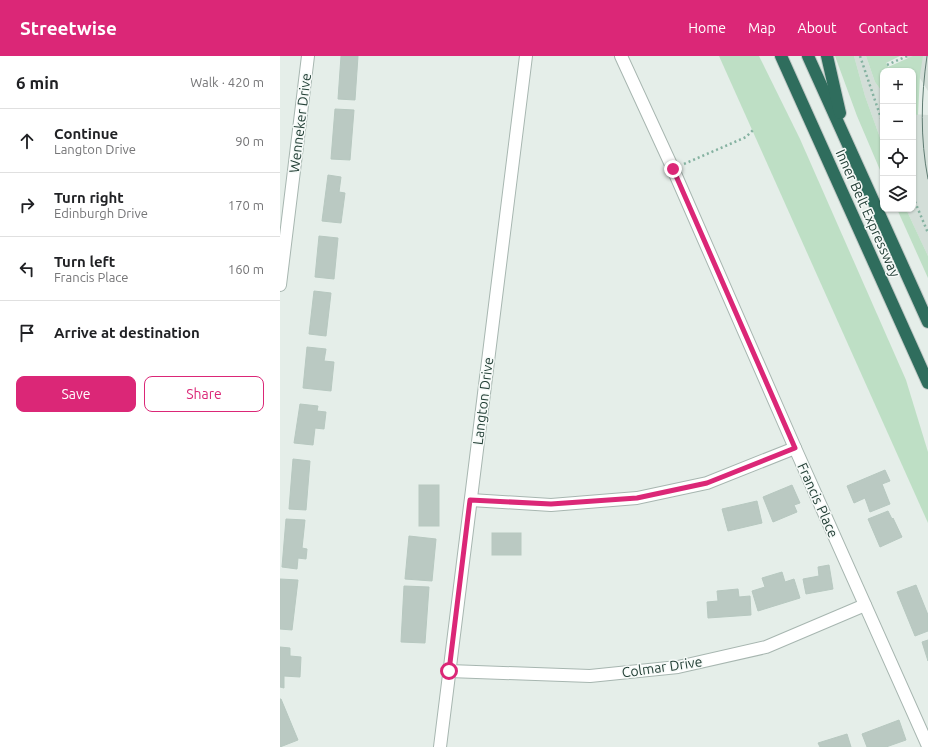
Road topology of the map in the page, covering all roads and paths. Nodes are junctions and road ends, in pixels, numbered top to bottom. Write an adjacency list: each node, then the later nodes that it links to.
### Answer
1 (308, 56): 16 (street, Wenneker Drive)
2 (526, 56): 20 (street, Langton Drive)
3 (621, 56): 19 (street, Francis Place)
4 (781, 56): 18 (highway, Inner Belt Expressway)
5 (808, 56): 12 (highway, Inner Belt Expressway)
6 (827, 56): 12 (highway)
7 (860, 56): 10 (path)
8 (907, 56): 9 (path)
9 (887, 65)
10 (880, 115)
11 (754, 128): 13 (path)
12 (845, 137): 17 (highway, Inner Belt Expressway)
13 (681, 165)
14 (916, 204): 15 (path)
15 (928, 233)
16 (280, 285)
17 (928, 322)
18 (928, 383)
19 (795, 448): 20 (street); 21 (street, Francis Place)
20 (470, 500): 22 (street, Langton Drive)
21 (865, 605): 22 (street, Colmar Drive); 23 (street, Francis Place)
22 (449, 671): 24 (street, Langton Drive)
23 (928, 746)
24 (440, 747)

